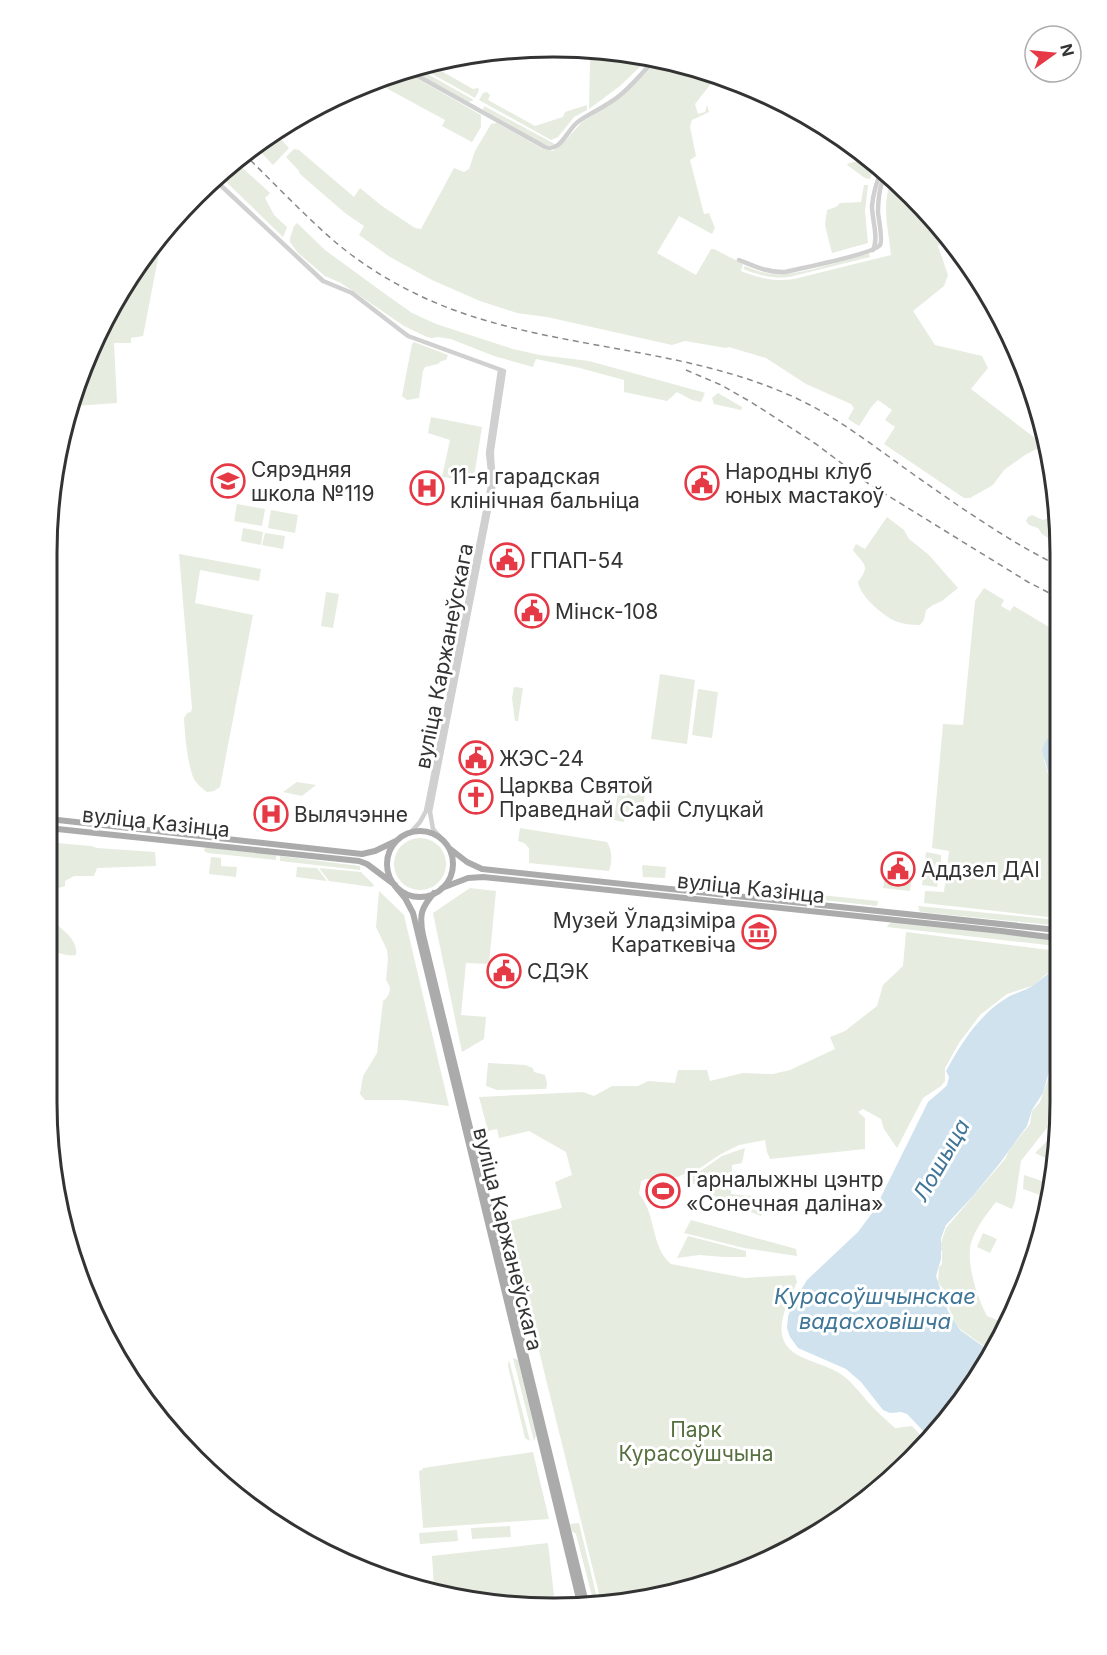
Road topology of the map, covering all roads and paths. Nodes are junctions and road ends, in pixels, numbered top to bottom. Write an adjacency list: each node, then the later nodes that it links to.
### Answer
1 (648, 67): 2 (street)
2 (418, 76)
3 (878, 178): 6 (street)
4 (883, 182): 6 (street)
5 (220, 185): 8 (street)
6 (873, 250): 7 (street)
7 (739, 260)
8 (502, 370): 11 (street, вуліца Каржанеўскага); 12 (street, вуліца Каржанеўскага)
9 (57, 820): 13 (main road, вуліца Казінца)
10 (57, 829): 15 (main road, вуліца Казінца)
11 (411, 831): 12 (main road); 13 (main road)
12 (440, 837): 14 (main road)
13 (396, 840): 15 (main road)
14 (449, 848): 16 (main road); 18 (main road, вуліца Казінца)
15 (395, 886): 17 (main road); 25 (main road, вуліца Каржанеўскага)
16 (442, 888): 17 (main road); 19 (main road, вуліца Казінца)
17 (434, 893): 25 (main road, вуліца Каржанеўскага)
18 (788, 901): 19 (main road); 20 (main road, вуліца Казінца)
19 (788, 909): 21 (main road, вуліца Казінца)
20 (887, 911): 21 (main road); 22 (main road, вуліца Казінца)
21 (886, 919): 22 (main road, вуліца Казінца)
22 (1002, 927): 23 (main road, вуліца Казінца); 24 (main road, вуліца Казінца)
23 (1050, 930)
24 (1050, 937)
25 (460, 1094): 26 (main road, вуліца Каржанеўскага)
26 (563, 1520): 27 (main road, вуліца Каржанеўскага); 28 (main road, вуліца Каржанеўскага)
27 (579, 1597)
28 (584, 1597)

